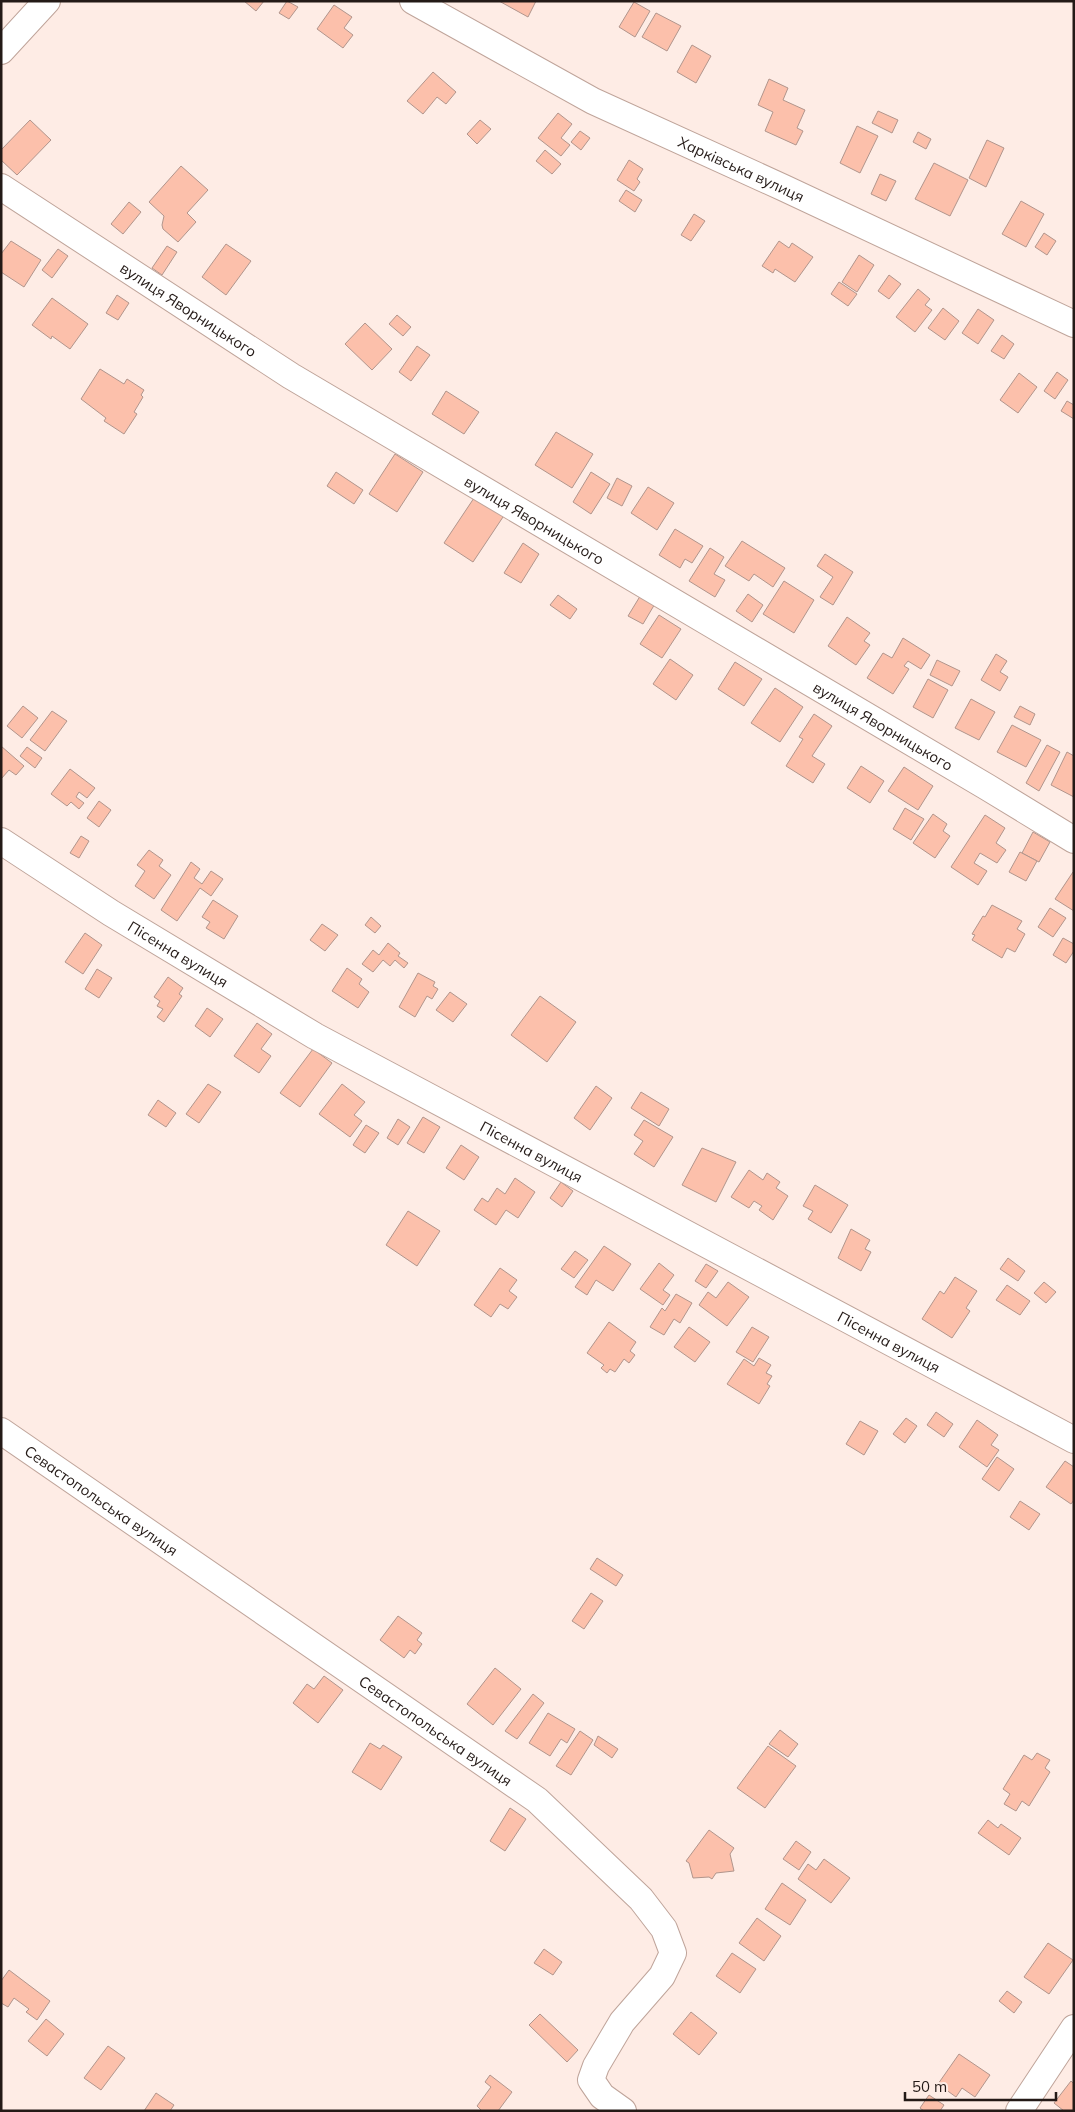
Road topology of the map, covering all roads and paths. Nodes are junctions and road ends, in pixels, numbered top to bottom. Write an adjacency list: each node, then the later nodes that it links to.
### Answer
1 (47, 1): 3 (street)
2 (413, 1): 5 (street, Харківська вулиця)
3 (1, 51)
4 (1, 187): 6 (street, вулиця Яворницького)
5 (1074, 324)
6 (1074, 840)
7 (1, 842): 9 (street, Пісенна вулиця)
8 (1, 1431): 11 (street, Севастопольська вулиця)
9 (1074, 1440)
10 (1074, 2028): 12 (street)
11 (623, 2111)
12 (1019, 2111)

